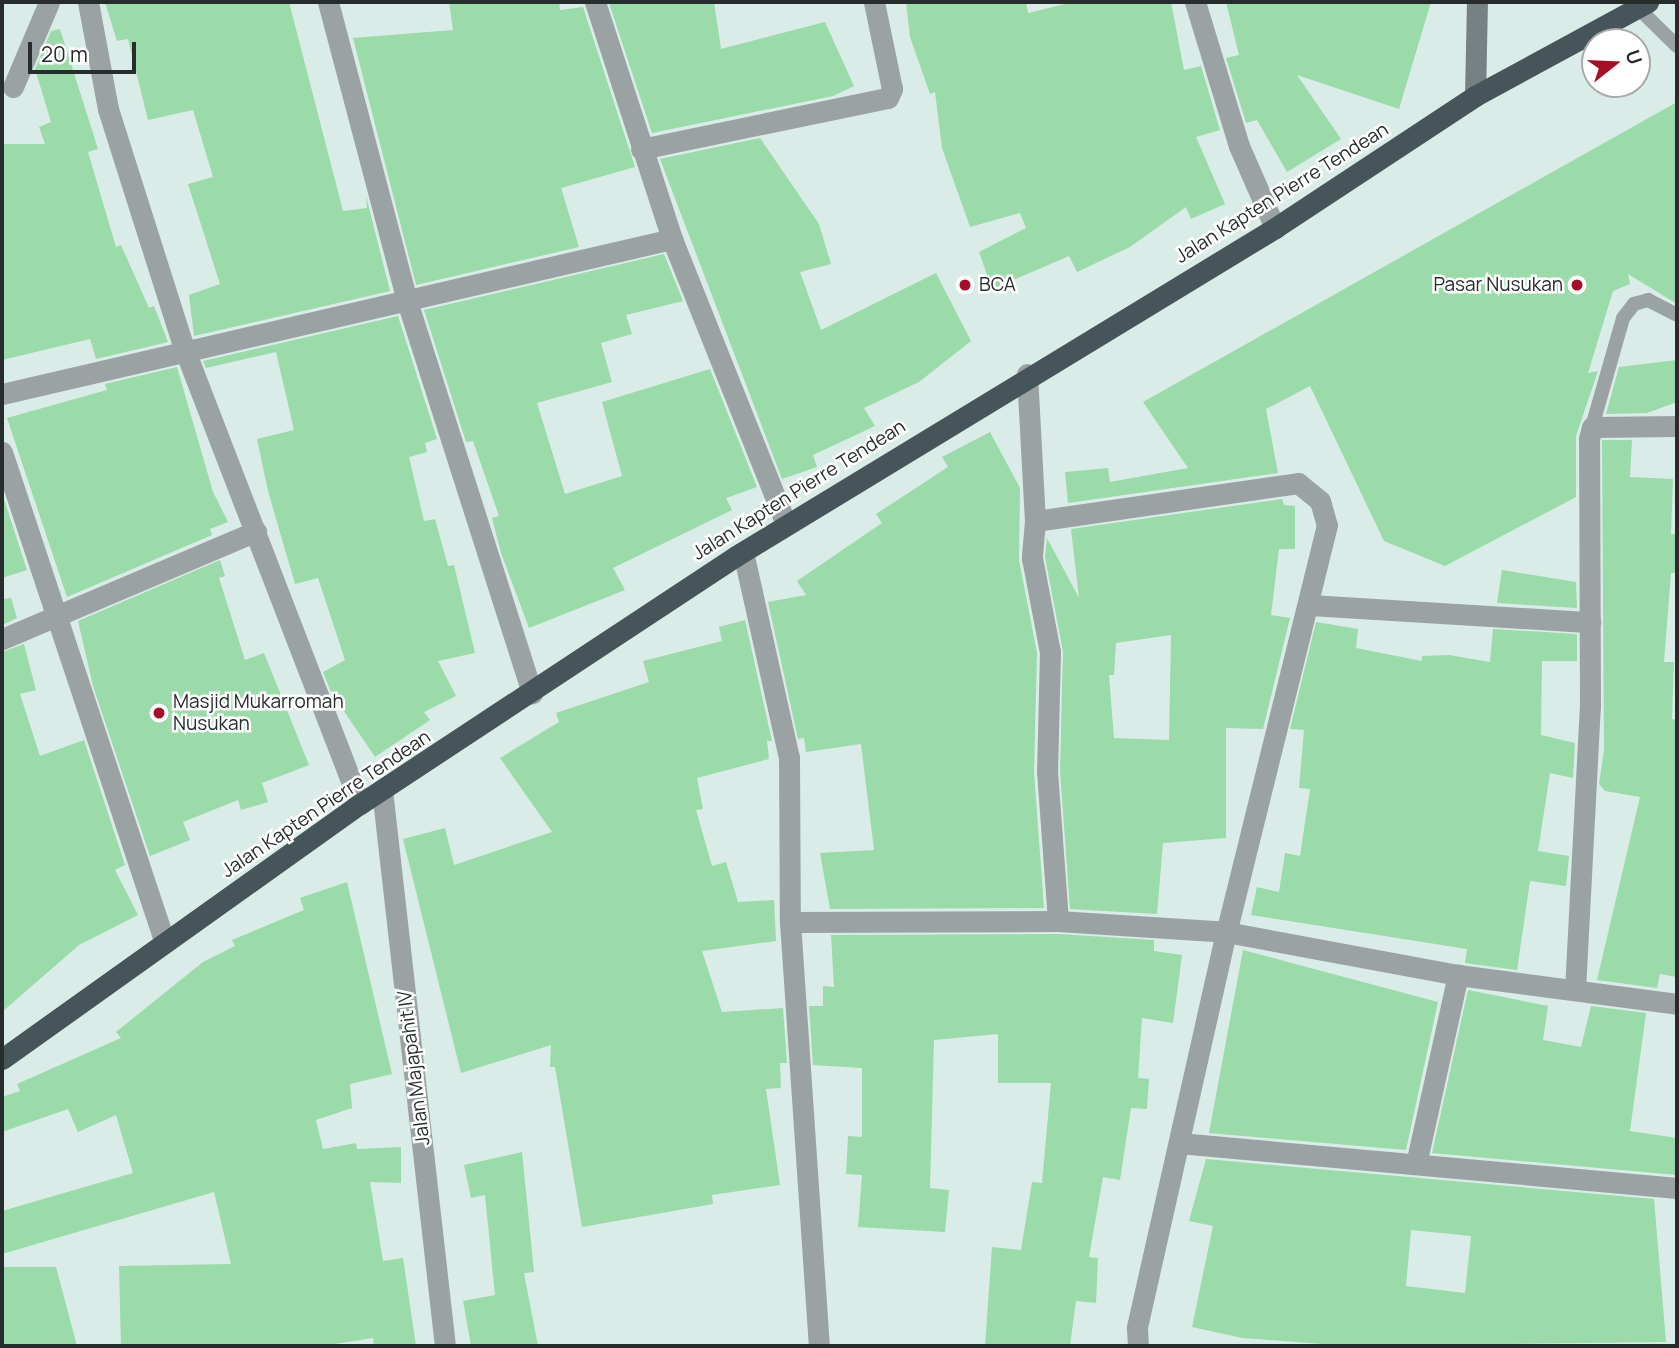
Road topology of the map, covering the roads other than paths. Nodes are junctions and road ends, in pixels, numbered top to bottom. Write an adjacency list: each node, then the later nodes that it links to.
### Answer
1 (49, 2): 10 (street)
2 (88, 2): 17 (street)
3 (328, 2): 15 (street)
4 (595, 2): 12 (street)
5 (874, 2): 12 (street)
6 (1195, 2): 13 (street)
7 (1477, 2): 11 (main road)
8 (1643, 5): 9 (lane); 11 (highway, Jalan Kapten Pierre Tendean)
9 (1677, 46)
10 (13, 87)
11 (1475, 96): 13 (highway, Jalan Kapten Pierre Tendean)
12 (641, 149): 14 (street)
13 (1275, 228): 18 (highway, Jalan Kapten Pierre Tendean)
14 (672, 239): 15 (street); 24 (street)
15 (406, 298): 17 (street); 31 (street)
16 (1677, 315): 20 (lane)
17 (184, 348): 19 (street); 25 (street)
18 (1027, 374): 23 (street); 24 (highway, Jalan Kapten Pierre Tendean)
19 (2, 394)
20 (1592, 426): 21 (street); 29 (street)
21 (1677, 426)
22 (2, 452): 28 (street)
23 (1035, 521): 27 (street); 34 (street)
24 (786, 524): 26 (highway, Jalan Kapten Pierre Tendean)
25 (256, 531): 28 (street); 33 (street)
26 (743, 552): 31 (highway, Jalan Kapten Pierre Tendean); 35 (street)
27 (1310, 605): 29 (street); 36 (street)
28 (56, 619): 30 (street); 37 (street)
29 (1590, 622): 39 (street)
30 (2, 639)
31 (532, 693): 32 (highway, Jalan Kapten Pierre Tendean)
32 (382, 790): 33 (highway, Jalan Kapten Pierre Tendean); 45 (street, Jalan Majapahit IV)
33 (360, 804): 37 (highway, Jalan Kapten Pierre Tendean)
34 (1058, 921): 35 (street); 36 (street)
35 (790, 922): 46 (street)
36 (1226, 932): 38 (street); 42 (street)
37 (165, 943): 41 (highway, Jalan Kapten Pierre Tendean)
38 (1458, 975): 39 (street); 43 (street)
39 (1575, 990): 40 (street)
40 (1677, 1004)
41 (2, 1059)
42 (1180, 1143): 43 (street); 47 (street)
43 (1416, 1164): 44 (street)
44 (1677, 1188)
45 (445, 1346)
46 (819, 1346)
47 (1138, 1346)

